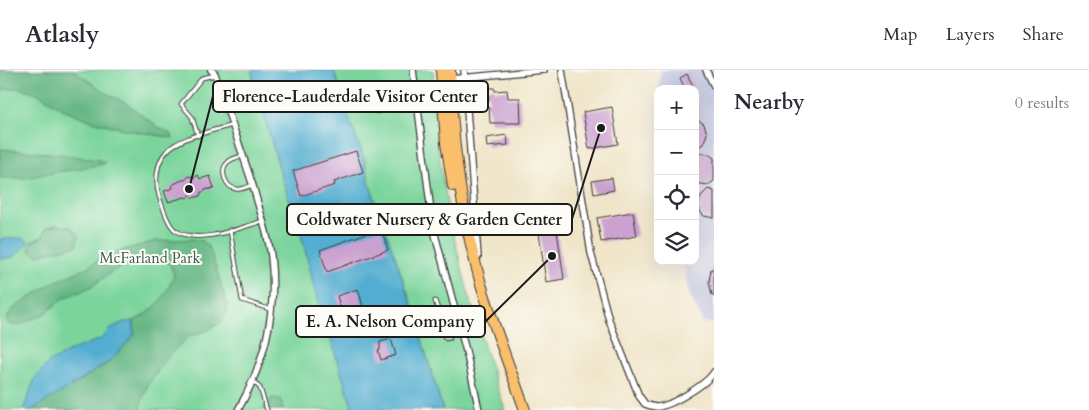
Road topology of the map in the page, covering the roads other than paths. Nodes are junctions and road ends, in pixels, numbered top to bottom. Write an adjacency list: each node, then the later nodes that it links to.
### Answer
1 (413, 70): 11 (street)
2 (441, 70): 28 (highway)
3 (464, 70): 9 (street)
4 (544, 70): 9 (street)
5 (562, 70): 23 (street)
6 (706, 70): 10 (street)
7 (214, 72): 13 (street); 14 (lane)
8 (450, 74): 9 (street); 19 (highway)
9 (465, 78): 19 (street)
10 (714, 86)
11 (416, 87): 12 (street); 27 (street)
12 (377, 110)
13 (233, 124): 14 (lane); 15 (street)
14 (198, 136): 18 (lane)
15 (244, 155): 16 (street); 16 (lane)
16 (252, 186): 17 (street)
17 (263, 221): 18 (lane); 21 (street)
18 (230, 230): 21 (lane)
19 (481, 283): 29 (highway)
20 (435, 300): 22 (lane)
21 (272, 310): 24 (street)
22 (410, 319)
23 (714, 372)
24 (253, 381): 25 (street); 26 (lane)
25 (238, 410)
26 (267, 410)
27 (478, 410)
28 (518, 410)
29 (525, 410)

